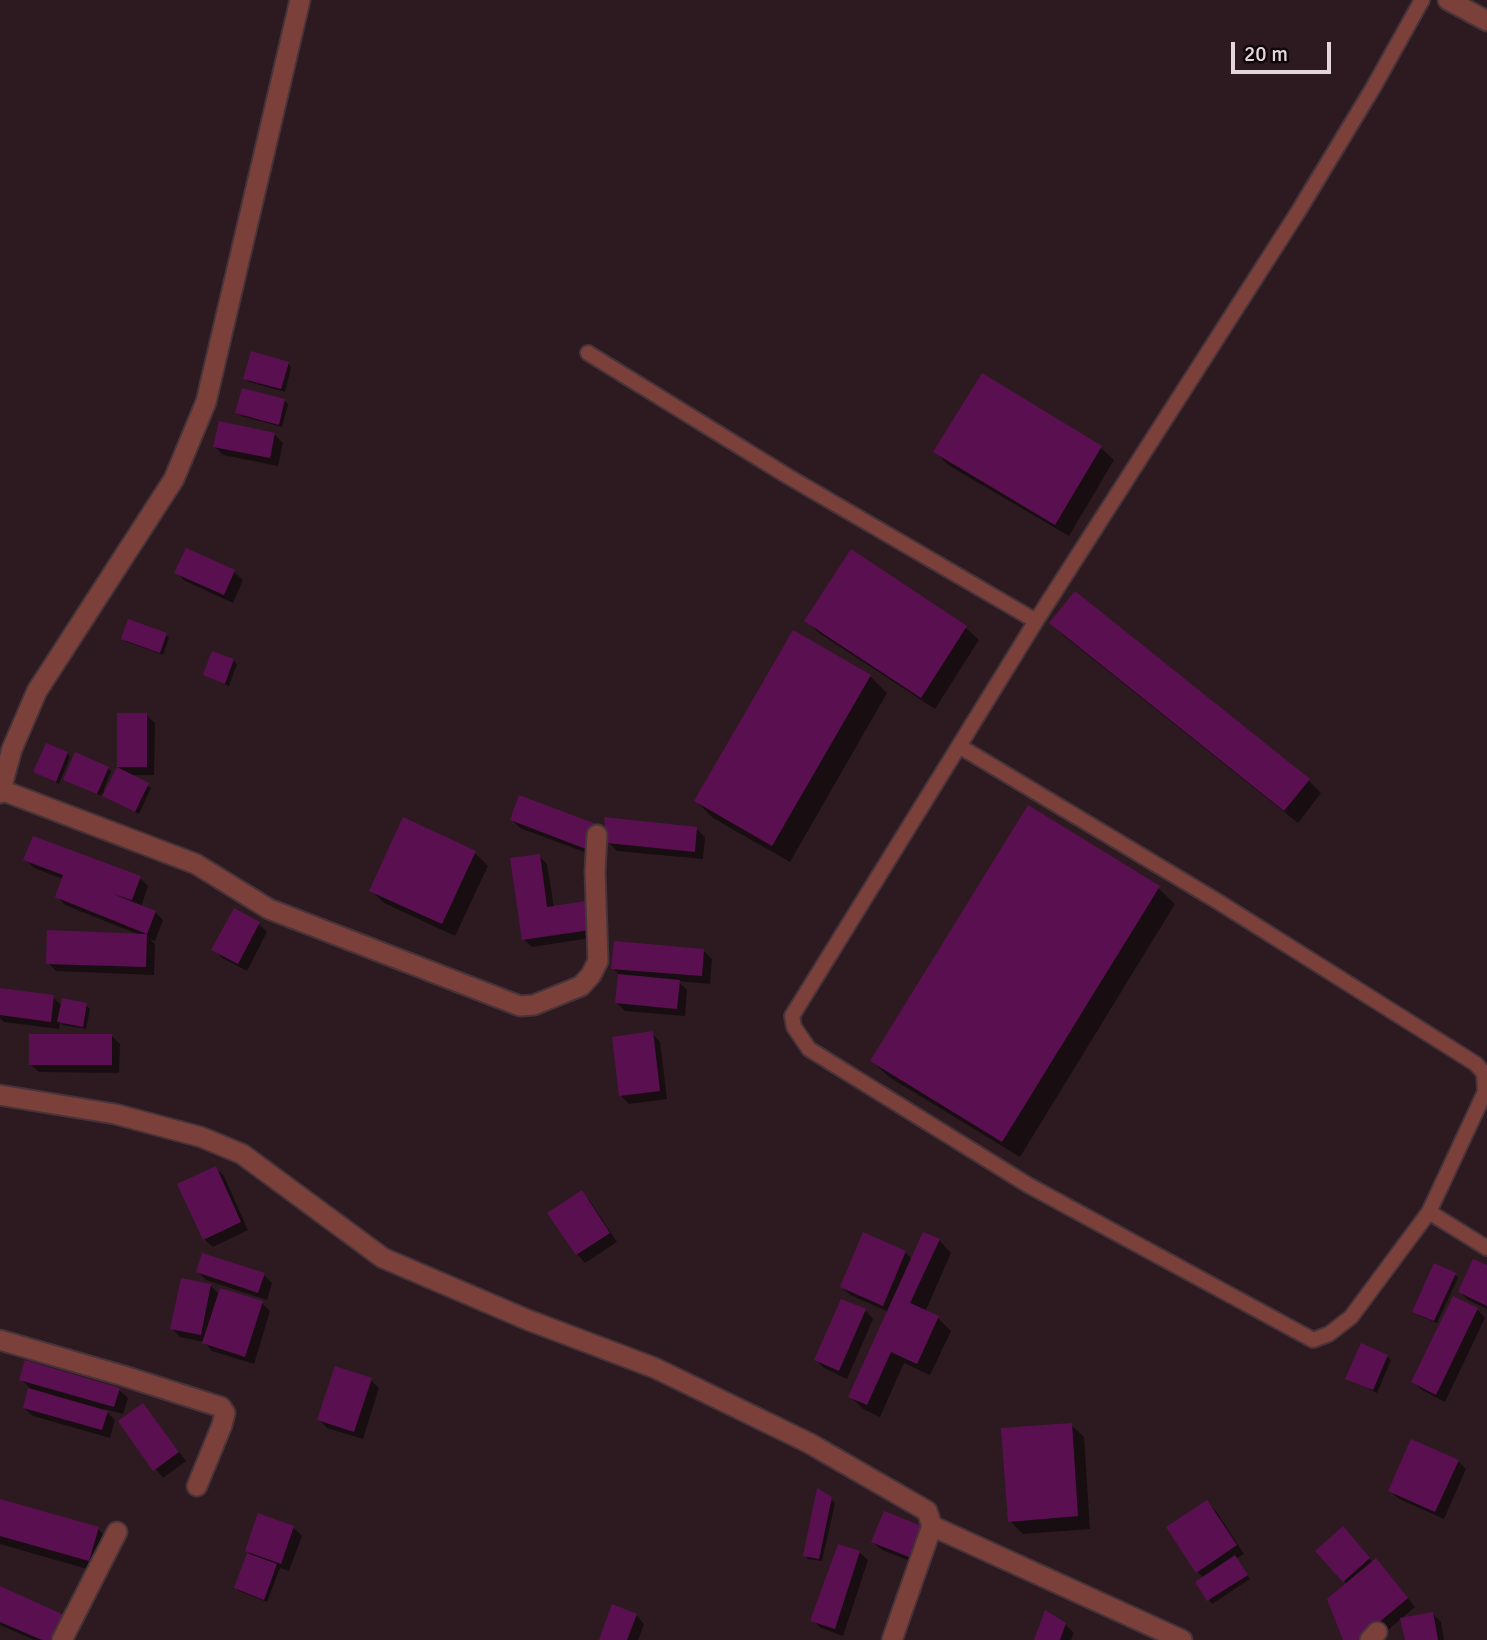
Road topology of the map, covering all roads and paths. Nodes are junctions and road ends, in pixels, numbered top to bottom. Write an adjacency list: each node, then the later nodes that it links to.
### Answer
1 (283, 0): 5 (street)
2 (300, 0): 5 (street)
3 (1422, 0): 8 (lane)
4 (1448, 0): 6 (street)
5 (294, 21): 10 (street)
6 (1487, 21)
7 (588, 353): 8 (lane)
8 (1036, 621): 9 (lane)
9 (959, 746): 13 (lane); 13 (lane)
10 (0, 792): 11 (street)
11 (597, 835)
12 (0, 1095): 17 (street)
13 (1429, 1212): 14 (lane)
14 (1487, 1248)
15 (0, 1340): 16 (street)
16 (197, 1486)
17 (932, 1526): 20 (street); 21 (street)
18 (117, 1532): 19 (street)
19 (62, 1640)
20 (892, 1640)
21 (1182, 1640)

